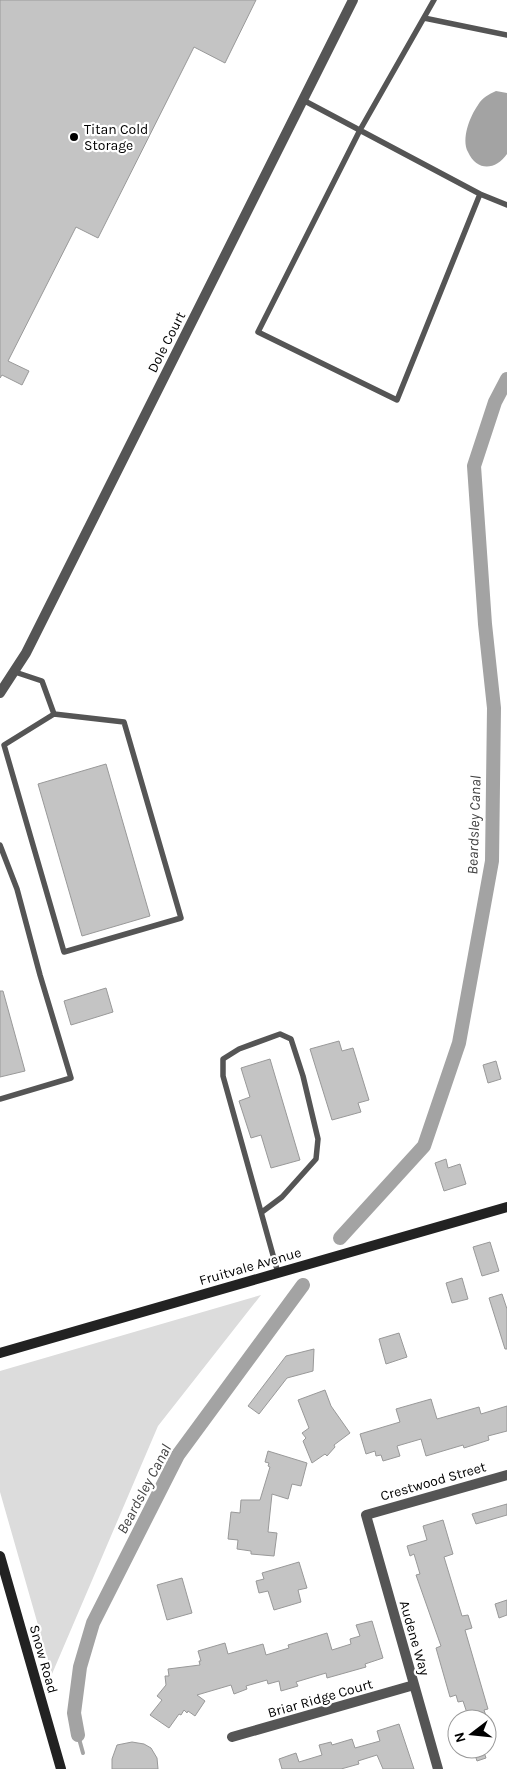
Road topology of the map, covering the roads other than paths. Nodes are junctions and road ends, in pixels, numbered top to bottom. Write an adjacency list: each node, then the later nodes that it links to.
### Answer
1 (353, 0): 5 (street, Dole Court)
2 (434, 0): 3 (lane)
3 (424, 18): 4 (lane); 6 (lane)
4 (507, 36)
5 (303, 100): 6 (lane); 9 (street, Dole Court)
6 (360, 130): 7 (lane); 7 (lane)
7 (480, 194): 8 (lane)
8 (507, 205)
9 (15, 672): 10 (street, Dole Court); 11 (lane)
10 (0, 693)
11 (54, 714): 11 (lane)
12 (0, 845): 13 (lane)
13 (0, 1098)
14 (507, 1207): 16 (main road, Fruitvale Avenue)
15 (262, 1212): 15 (lane); 16 (lane)
16 (278, 1272): 17 (main road, Fruitvale Avenue)
17 (0, 1353)
18 (507, 1474): 19 (street, Crestwood Street)
19 (366, 1515): 21 (street, Audene Way)
20 (0, 1556): 23 (main road, Snow Road)
21 (414, 1686): 22 (street, Briar Ridge Court); 24 (street, Audene Way)
22 (232, 1737)
23 (61, 1769)
24 (438, 1769)

